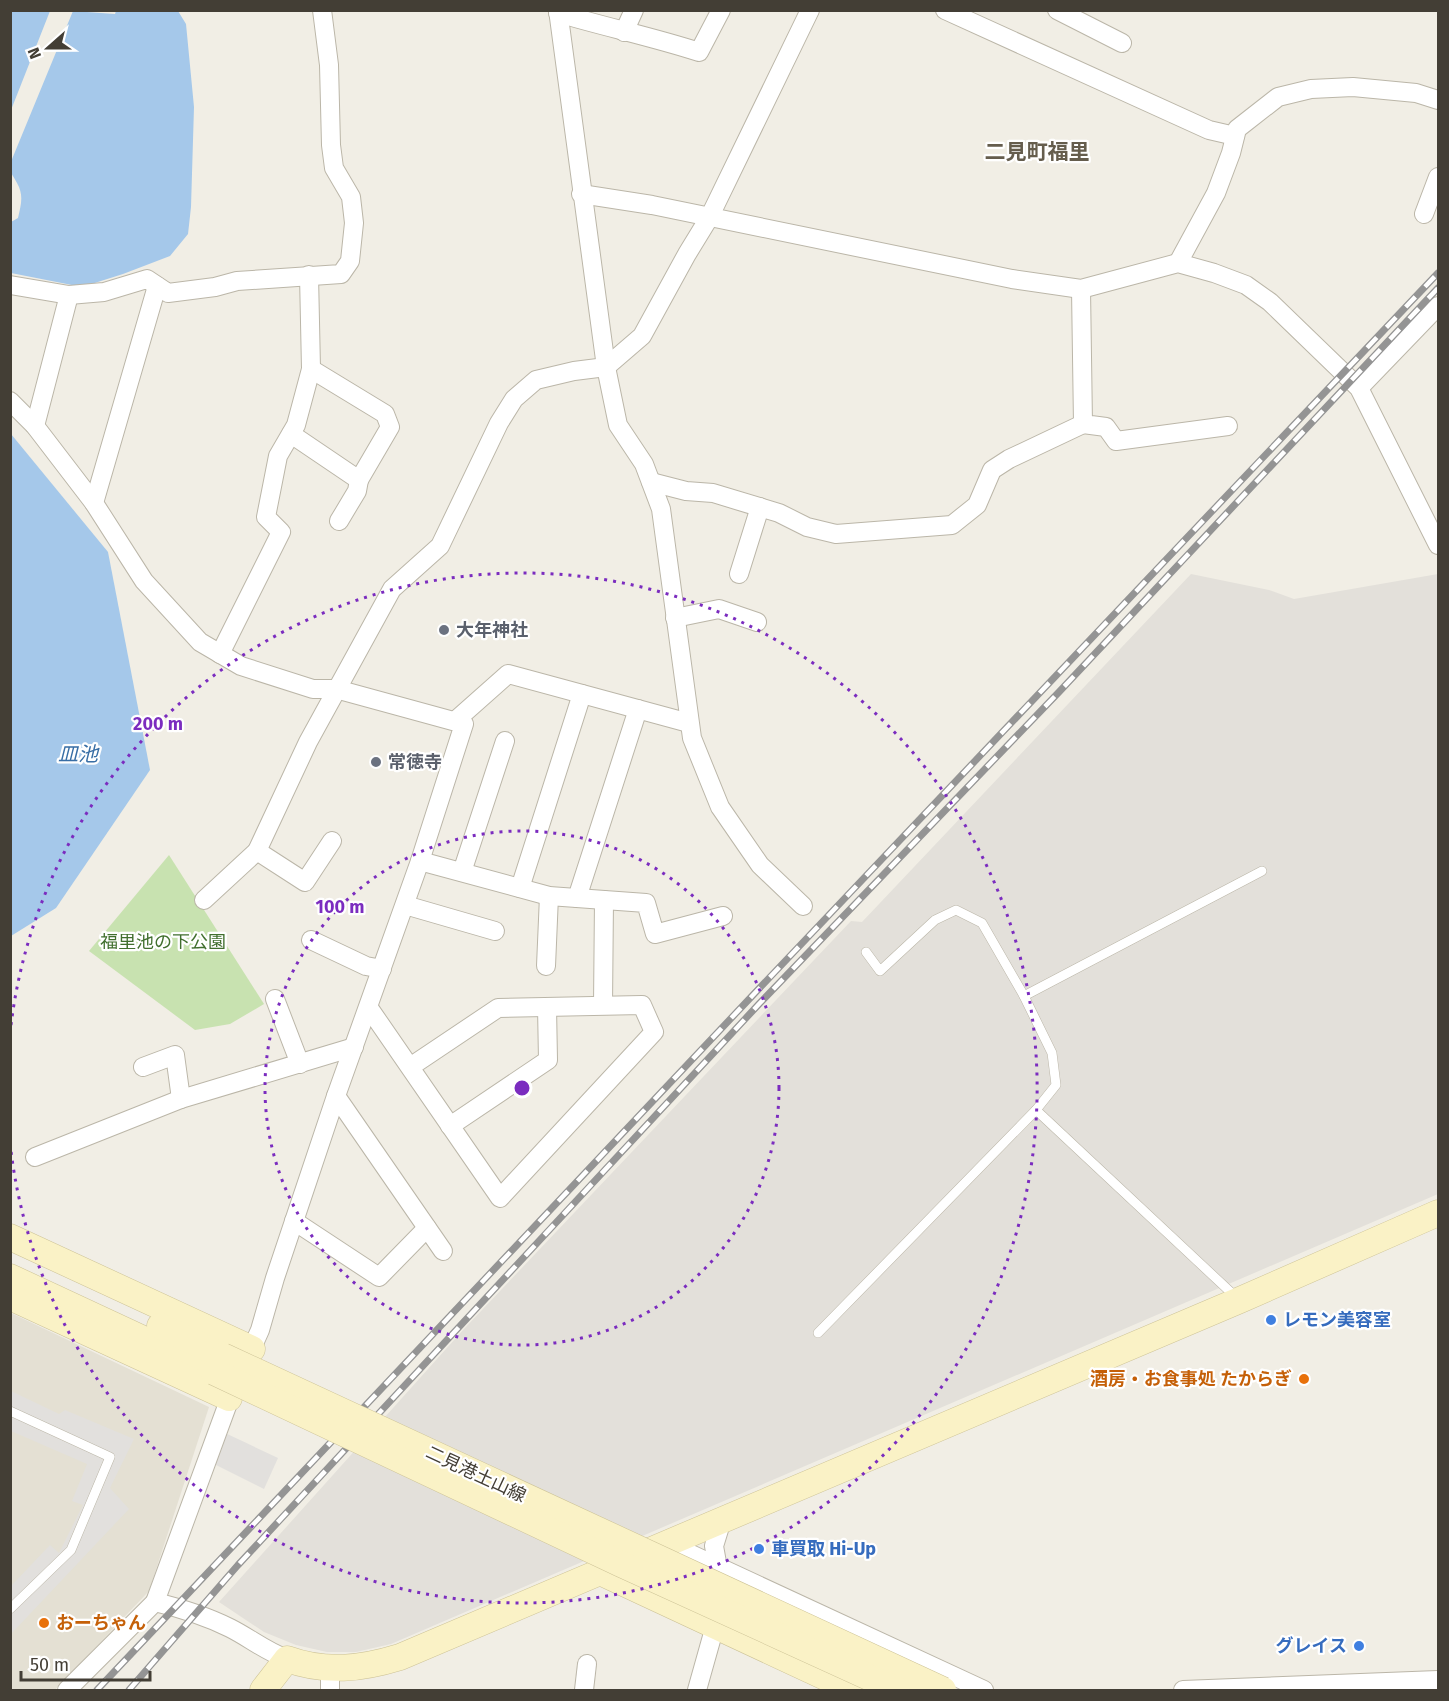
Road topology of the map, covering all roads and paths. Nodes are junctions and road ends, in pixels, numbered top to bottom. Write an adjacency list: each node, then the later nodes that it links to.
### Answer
1 (322, 10): 17 (street)
2 (634, 10): 8 (street)
3 (720, 10): 8 (street)
4 (810, 10): 15 (street)
5 (945, 10): 11 (street)
6 (1057, 10): 9 (street)
7 (558, 12): 8 (street); 13 (street)
8 (624, 32)
9 (1122, 44)
10 (1438, 100): 11 (street)
11 (1235, 136): 16 (street)
12 (1438, 177): 14 (street)
13 (581, 194): 15 (street); 23 (street)
14 (1424, 214)
15 (710, 218): 20 (street); 23 (street)
16 (1178, 263): 20 (street); 25 (street)
17 (309, 275): 19 (street); 24 (street)
18 (10, 285): 21 (street)
19 (157, 286): 21 (street); 33 (street)
20 (1081, 289): 27 (street)
21 (69, 295): 28 (street)
22 (1438, 306): 25 (street)
23 (606, 367): 32 (street); 41 (street)
24 (310, 369): 30 (street); 31 (street)
25 (1359, 388): 36 (street)
26 (10, 401): 28 (street)
27 (1083, 424): 29 (street); 34 (street)
28 (35, 426): 33 (street)
29 (1228, 426)
30 (291, 434): 31 (street); 40 (street)
31 (359, 480): 35 (street)
32 (651, 482): 34 (street); 38 (street)
33 (94, 503): 40 (street)
34 (760, 507): 37 (street)
35 (339, 521)
36 (1438, 545)
37 (739, 574)
38 (675, 618): 39 (street); 45 (street)
39 (757, 622)
40 (220, 654): 41 (street)
41 (336, 690): 44 (street); 48 (street)
42 (582, 694): 43 (street); 44 (street); 52 (street)
43 (638, 709): 45 (street); 54 (street)
44 (454, 721): 49 (street)
45 (689, 723): 58 (street)
46 (505, 741): 51 (street)
47 (332, 841): 48 (street)
48 (257, 852): 55 (street)
49 (420, 861): 51 (street); 57 (street)
50 (1262, 871): 65 (lane)
51 (462, 872): 52 (street)
52 (520, 888): 53 (street)
53 (549, 896): 54 (street); 63 (street)
54 (577, 898): 56 (street)
55 (204, 900)
56 (604, 900): 59 (street); 67 (street)
57 (405, 905): 60 (street); 64 (street)
58 (803, 906)
59 (723, 916)
60 (495, 932)
61 (312, 940): 64 (street)
62 (866, 952): 65 (lane)
63 (546, 966)
64 (382, 969): 69 (street)
65 (1024, 996): 76 (lane)
66 (275, 999): 71 (street)
67 (603, 1005): 68 (street); 77 (street)
68 (547, 1007): 73 (street); 77 (street)
69 (369, 1008): 70 (street); 73 (street)
70 (354, 1047): 71 (street); 74 (street)
71 (300, 1064): 75 (street)
72 (143, 1067): 75 (street)
73 (410, 1067): 77 (street)
74 (336, 1096): 80 (street); 81 (street)
75 (181, 1099): 78 (street)
76 (1036, 1110): 87 (lane); 88 (lane)
77 (450, 1126)
78 (35, 1157)
79 (1438, 1213): 87 (main road)
80 (294, 1221): 81 (street); 89 (street)
81 (427, 1228): 83 (street)
82 (10, 1237): 89 (main road)
83 (443, 1251)
84 (10, 1256): 90 (main road, 二見港土山線)
85 (10, 1277): 90 (main road, 二見港土山線)
86 (10, 1297): 91 (main road)
87 (1240, 1300): 93 (main road)
88 (818, 1333)
89 (252, 1349): 91 (street)
90 (218, 1364): 109 (main road, 二見港土山線, bridge); 110 (main road, 二見港土山線, bridge)
91 (229, 1398): 97 (street)
92 (10, 1411): 98 (lane)
93 (722, 1520): 94 (main road); 95 (street)
94 (667, 1543): 95 (street); 96 (main road)
95 (718, 1568): 99 (street); 111 (street)
96 (600, 1572): 99 (main road); 102 (main road)
97 (154, 1602): 100 (street); 104 (street)
98 (10, 1609)
99 (715, 1626): 107 (street); 108 (main road)
100 (287, 1659): 102 (main road); 105 (main road)
101 (587, 1664): 106 (street)
102 (330, 1680)
103 (1438, 1680): 112 (street)
104 (67, 1690)
105 (263, 1690)
106 (584, 1690)
107 (697, 1690)
108 (853, 1690)
109 (897, 1690)
110 (943, 1690)
111 (984, 1690)
112 (1183, 1690)

